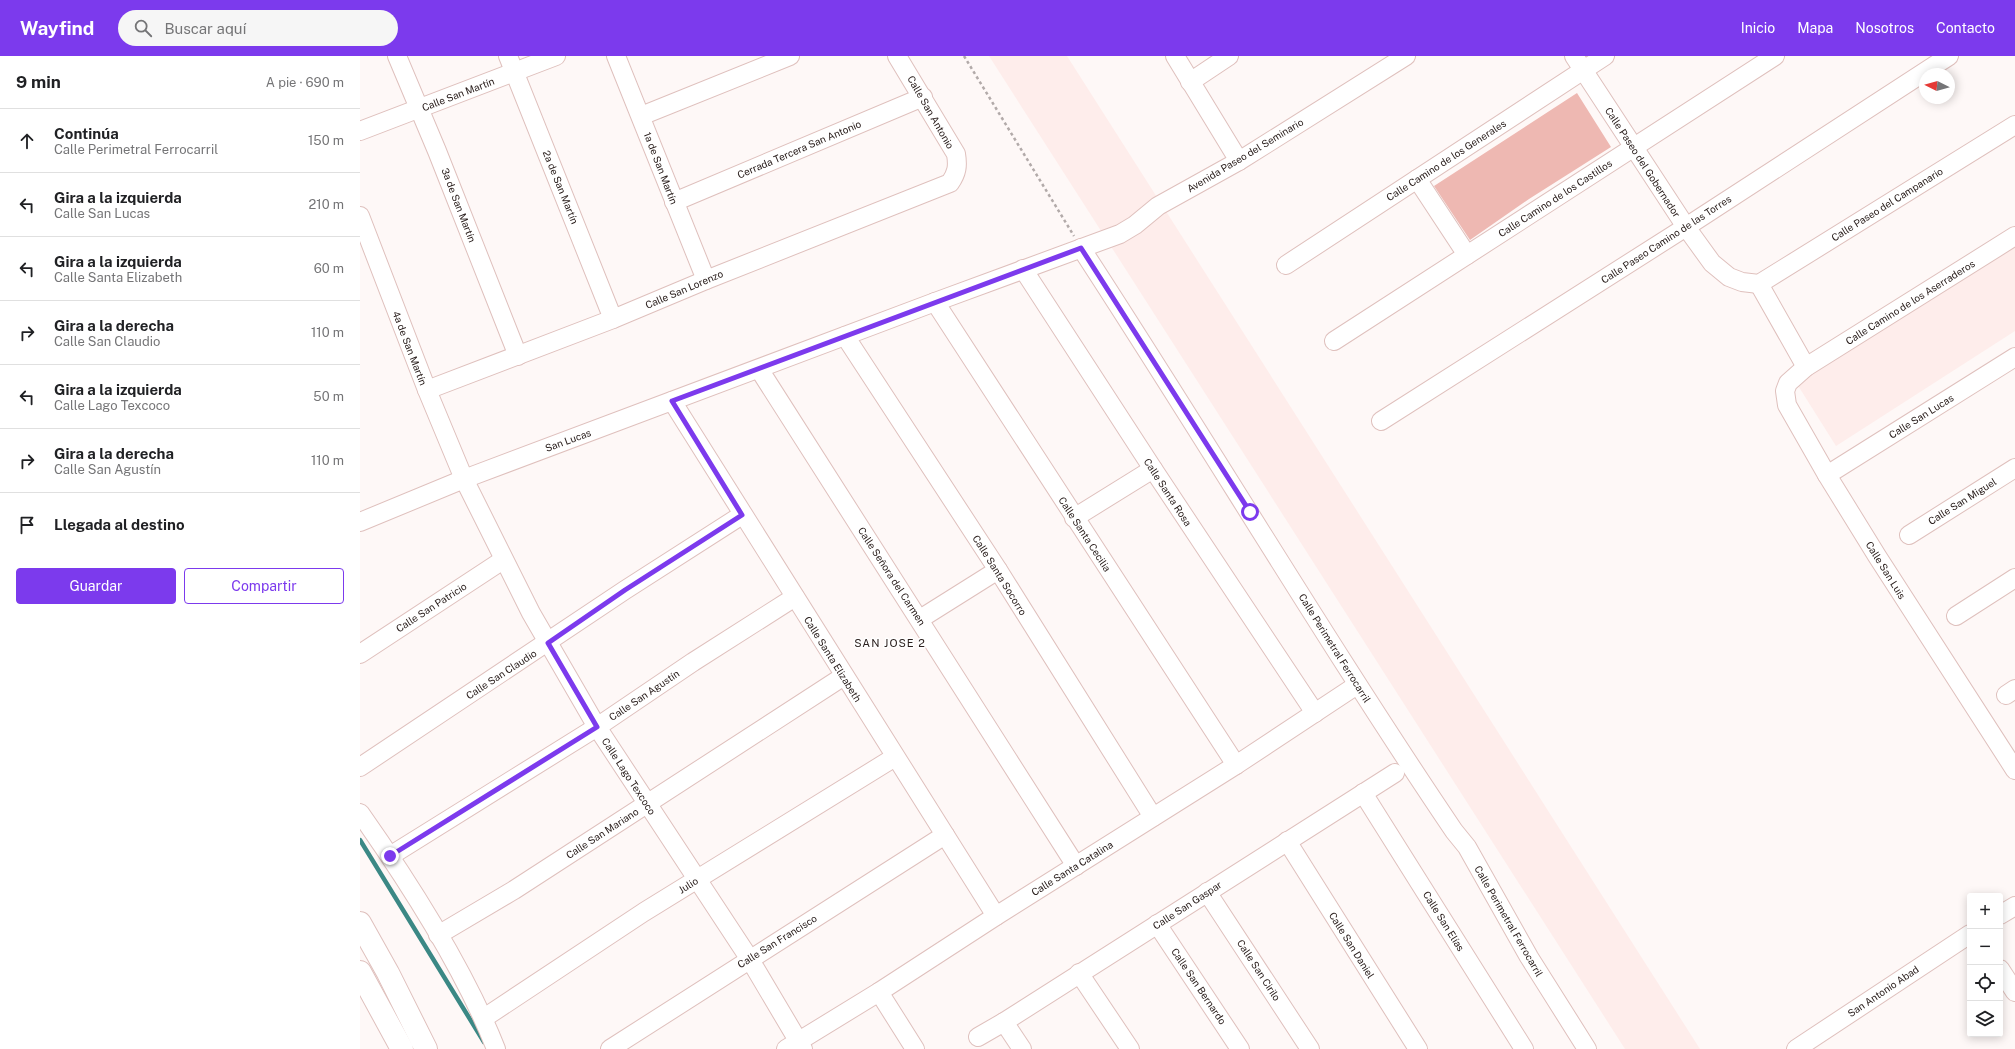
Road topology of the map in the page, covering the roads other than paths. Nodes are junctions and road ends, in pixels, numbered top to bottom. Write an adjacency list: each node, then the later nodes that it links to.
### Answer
1 (397, 56): 16 (street, 3a de San Martín)
2 (556, 56): 13 (street, Calle San Martín)
3 (616, 56): 17 (street, 1a de San Martín)
4 (790, 56): 17 (street)
5 (897, 56): 15 (street, Calle San Antonio)
6 (1175, 56): 14 (street)
7 (1229, 56): 14 (street)
8 (1406, 56): 21 (street, Avenida Paseo del Seminario)
9 (1605, 56): 12 (street, Calle Camino de los Generales)
10 (1775, 56): 20 (street, Calle Camino de los Castillos)
11 (1949, 56): 26 (street, Calle Paseo Camino de las Torres)
12 (1578, 63): 20 (street, Calle Paseo del Gobernador); 22 (street, Calle Camino de los Generales)
13 (511, 64): 16 (street, Calle San Martín); 35 (street, 2a de San Martín)
14 (1190, 82): 21 (street)
15 (923, 97): 23 (street, Calle San Antonio); 24 (street, Cerrada Tercera San Antonio)
16 (419, 109): 19 (street, Calle San Martín); 38 (street, 3a de San Martín)
17 (641, 116): 24 (street, 1a de San Martín)
18 (2015, 125): 33 (street, Calle Paseo del Campanario)
19 (360, 131)
20 (1633, 148): 26 (street, Calle Paseo del Gobernador); 29 (street, Calle Camino de los Castillos)
21 (1239, 161): 28 (street, Avenida Paseo del Seminario)
22 (1417, 179): 29 (street); 30 (street, Calle Camino de los Generales)
23 (942, 188): 32 (street, Calle San Lorenzo)
24 (674, 202): 32 (street, 1a de San Martín)
25 (361, 221): 42 (street, 4a de San Martín)
26 (1686, 227): 33 (street, Calle Paseo del Gobernador); 44 (street, Calle Paseo Camino de las Torres)
27 (2015, 236): 40 (street, Calle Camino de los Aserraderos)
28 (1081, 248): 31 (street); 62 (street, Calle Perimetral Ferrocarril)
29 (1467, 255): 37 (street, Calle Camino de los Castillos)
30 (1286, 265)
31 (1023, 269): 34 (street); 46 (street, Calle Santa Rosa)
32 (706, 280): 35 (street, Calle San Lorenzo)
33 (1759, 284): 40 (street)
34 (935, 302): 36 (street); 50 (street, Calle Santa Cecilia)
35 (613, 319): 38 (street, Calle San Lorenzo)
36 (845, 336): 41 (street); 54 (street, Calle Santa Socorro)
37 (1334, 341)
38 (518, 356): 42 (street, Calle San Lorenzo)
39 (2015, 357): 47 (street, Calle San Lucas)
40 (1806, 368): 47 (street, Calle San Luis)
41 (759, 369): 43 (street); 58 (street, Calle Señora del Carmen)
42 (427, 390): 48 (street, 4a de San Martín)
43 (672, 401): 48 (street, San Lucas); 49 (street, Calle Santa Elizabeth)
44 (1381, 421)
45 (2015, 468): 52 (street, Calle San Miguel)
46 (1153, 469): 50 (street); 63 (street, Calle Santa Rosa)
47 (1827, 475): 68 (street, Calle San Luis)
48 (464, 479): 51 (street, San Lucas); 53 (street, Calle Lago Texcoco)
49 (742, 515): 56 (street, Calle Santa Elizabeth); 59 (street, Calle San Claudio)
50 (1074, 518): 66 (street, Calle Santa Cecilia)
51 (360, 522)
52 (1909, 535)
53 (503, 560): 59 (street, Calle Lago Texcoco); 60 (street, Calle San Patricio)
54 (998, 570): 58 (street); 73 (street, Calle Santa Socorro)
55 (2015, 578): 57 (street)
56 (795, 597): 61 (street, Calle Santa Elizabeth); 64 (street, Calle San Agustín)
57 (1956, 616)
58 (920, 619): 77 (street, Calle Señora del Carmen)
59 (548, 643): 64 (street, Calle Lago Texcoco); 67 (street, Calle San Claudio)
60 (360, 654)
61 (844, 676): 65 (street, Calle Santa Elizabeth); 71 (street, Calle San Mariano)
62 (1358, 684): 63 (street, Calle Santa Catalina); 110 (street, Calle Perimetral Ferrocarril)
63 (1315, 713): 66 (street, Calle Santa Catalina)
64 (597, 727): 71 (street, Calle Lago Texcoco); 76 (street, Calle San Agustín)
65 (895, 757): 74 (street, Calle Santa Elizabeth); 78 (street, Julio)
66 (1236, 765): 73 (street, Calle Santa Catalina)
67 (360, 767)
68 (2015, 770)
69 (1395, 773): 70 (street, Calle San Gaspar)
70 (1363, 793): 75 (street, Calle San Gaspar); 109 (street, Calle San Elías)
71 (647, 804): 78 (street, Calle Lago Texcoco); 85 (street, Calle San Mariano)
72 (360, 814): 76 (street)
73 (1153, 817): 77 (street, Calle Santa Catalina)
74 (945, 835): 82 (street, Calle Santa Elizabeth); 87 (street, Calle San Francisco)
75 (1287, 841): 79 (street, Calle San Gaspar); 108 (street, Calle San Daniel)
76 (390, 856): 85 (street)
77 (1076, 866): 82 (street, Calle Santa Catalina)
78 (696, 879): 87 (street, Calle Lago Texcoco); 95 (street, Julio)
79 (1207, 892): 84 (street, Calle San Gaspar); 107 (street, Calle San Cirilo)
80 (2015, 906): 81 (street)
81 (2003, 913)
82 (996, 916): 91 (street, Calle Santa Catalina)
83 (360, 923): 93 (main road)
84 (1157, 924): 89 (street, Calle San Gaspar); 106 (street, Calle San Bernardo)
85 (438, 935): 95 (street)
86 (1967, 936): 111 (street, San Antonio Abad)
87 (749, 958): 98 (street, Calle Lago Texcoco); 102 (street, Calle San Francisco)
88 (360, 972): 94 (main road)
89 (1079, 973): 96 (street, Calle San Gaspar); 105 (street)
90 (2003, 974): 92 (street)
91 (880, 992): 98 (street, Calle Santa Catalina); 103 (street)
92 (2015, 992)
93 (399, 995): 94 (main road); 100 (main road)
94 (378, 1005): 99 (main road)
95 (484, 1018): 101 (street)
96 (1004, 1022): 97 (street, Calle San Gaspar); 104 (street)
97 (978, 1037)
98 (796, 1047)
99 (402, 1049)
100 (426, 1049)
101 (496, 1049)
102 (610, 1049)
103 (915, 1049)
104 (1022, 1049)
105 (1130, 1049)
106 (1240, 1049)
107 (1310, 1049)
108 (1418, 1049)
109 (1524, 1049)
110 (1587, 1049)
111 (1796, 1049)

